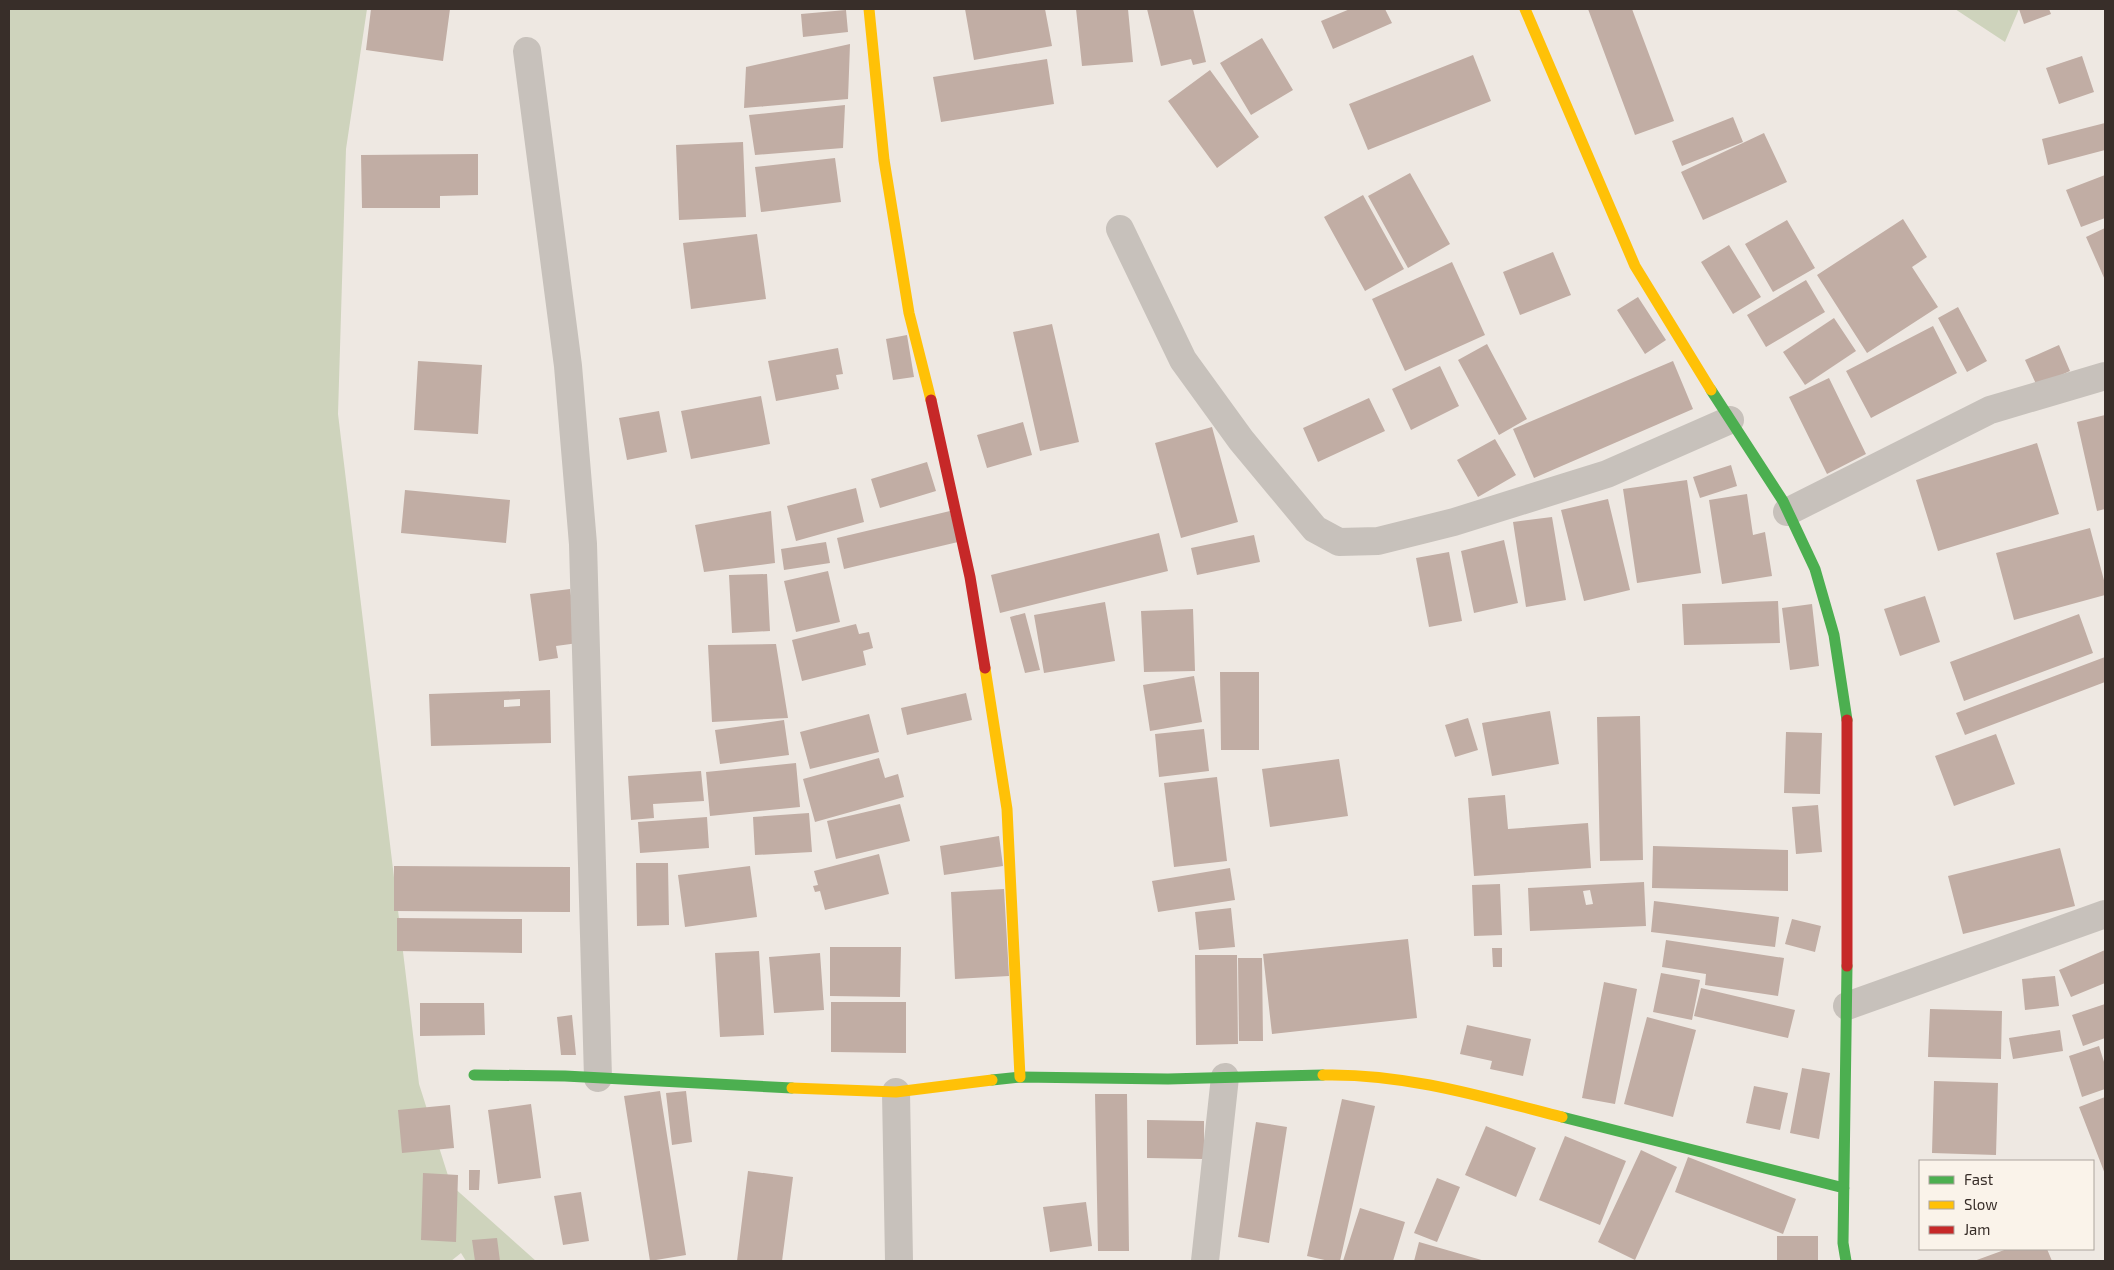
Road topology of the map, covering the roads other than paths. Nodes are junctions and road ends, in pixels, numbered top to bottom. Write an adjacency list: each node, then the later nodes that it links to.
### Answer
1 (869, 9): 11 (street)
2 (1525, 9): 6 (street)
3 (527, 51): 13 (street)
4 (1120, 229): 6 (street)
5 (2105, 376): 7 (street)
6 (1730, 420): 7 (street)
7 (1787, 512): 9 (street)
8 (2105, 914): 9 (street)
9 (1847, 1006): 15 (street)
10 (474, 1075): 13 (street)
11 (1020, 1077): 12 (street); 14 (street)
12 (1225, 1077): 15 (street); 17 (street)
13 (598, 1078): 14 (street)
14 (896, 1092): 16 (street)
15 (1844, 1188): 18 (street)
16 (899, 1261)
17 (1205, 1261)
18 (1846, 1261)

